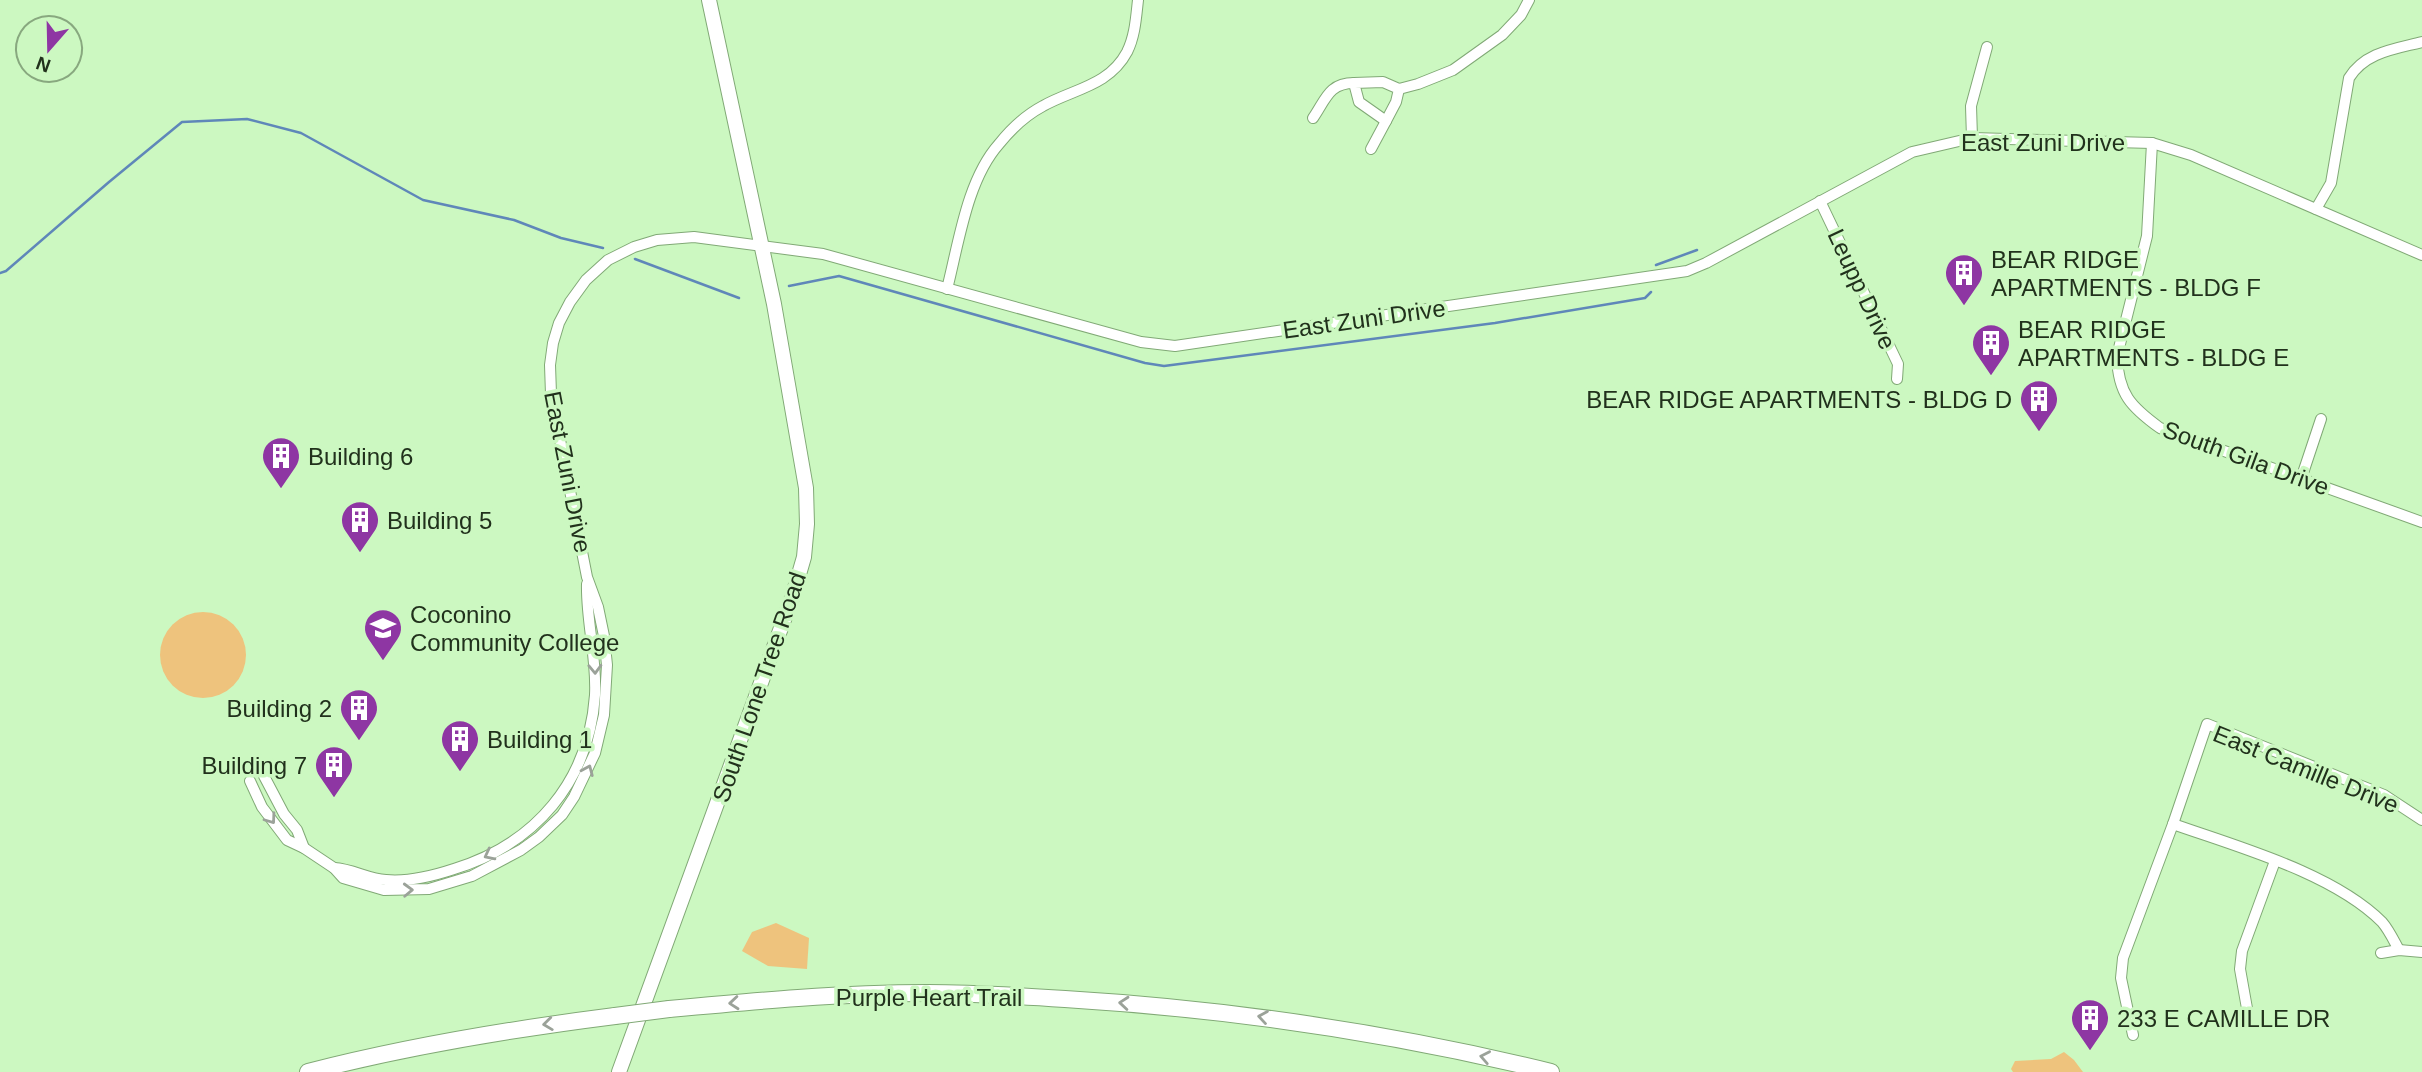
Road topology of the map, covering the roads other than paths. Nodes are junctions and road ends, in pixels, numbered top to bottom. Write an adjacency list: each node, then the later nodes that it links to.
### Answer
1 (709, 0): 15 (main road, South Lone Tree Road)
2 (1139, 0): 17 (street)
3 (1529, 0): 7 (street)
4 (2422, 42): 14 (street)
5 (1987, 47): 10 (street)
6 (1354, 83): 7 (street); 8 (street); 9 (street)
7 (1399, 89): 9 (street)
8 (1313, 118)
9 (1386, 121): 12 (street)
10 (1972, 138): 11 (street, East Zuni Drive); 13 (street, East Zuni Drive)
11 (2152, 143): 14 (street, East Zuni Drive); 20 (street, South Gila Drive)
12 (1371, 149)
13 (1820, 201): 17 (street, East Zuni Drive); 18 (street, Leupp Drive)
14 (2316, 209): 16 (street, East Zuni Drive)
15 (761, 244): 17 (street, East Zuni Drive); 26 (street, East Zuni Drive); 34 (main road, South Lone Tree Road)
16 (2422, 255)
17 (947, 289)
18 (1897, 379)
19 (2321, 418): 20 (street)
20 (2301, 479): 21 (street, South Gila Drive)
21 (2422, 522)
22 (264, 776): 26 (street, East Zuni Drive)
23 (250, 781): 26 (street, East Zuni Drive, one-way to 26)
24 (2422, 820): 25 (street, East Camille Drive)
25 (2173, 824): 27 (street); 32 (street)
26 (304, 848)
27 (2275, 861): 28 (street); 31 (street)
28 (2399, 950): 29 (street); 30 (street)
29 (2422, 952)
30 (2381, 953)
31 (2248, 1014)
32 (2133, 1035)
33 (308, 1072): 35 (highway, Purple Heart Trail, one-way to 33, bridge)
34 (619, 1072)
35 (1551, 1072)

